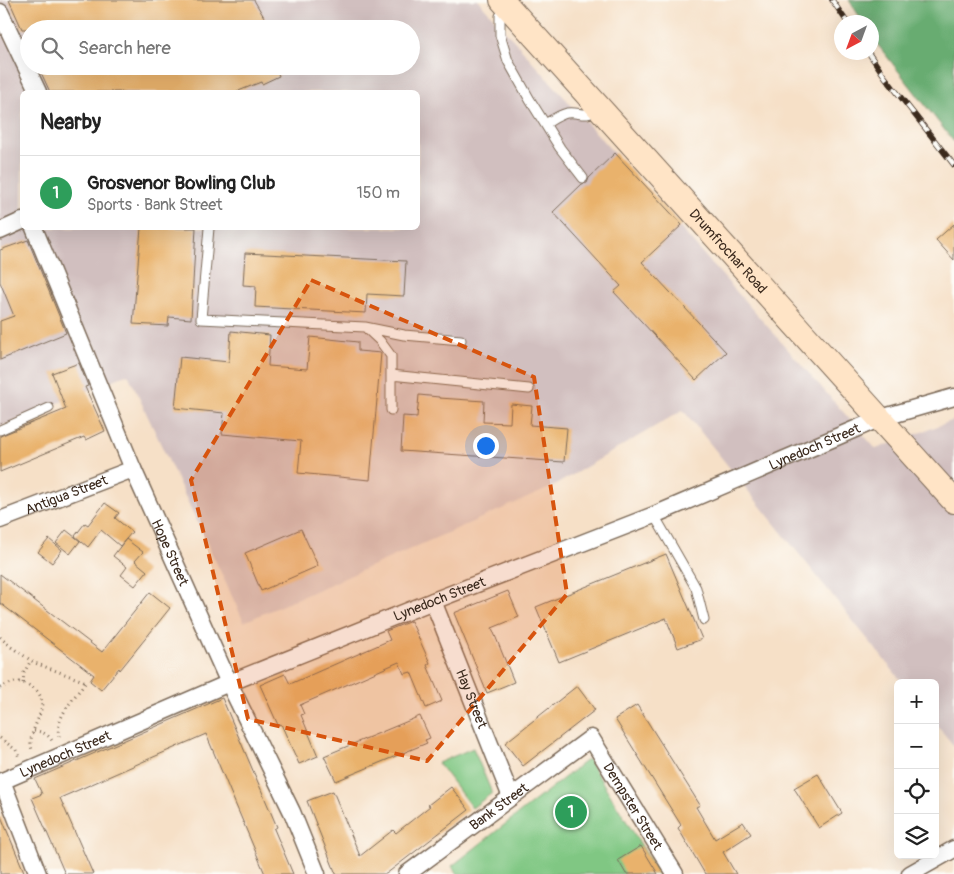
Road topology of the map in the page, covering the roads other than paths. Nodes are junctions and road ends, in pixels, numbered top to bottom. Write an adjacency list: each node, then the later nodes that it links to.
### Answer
1 (505, 3): 6 (main road, Drumfrochar Road); 7 (lane)
2 (0, 12): 3 (street)
3 (20, 54)
4 (30, 75): 5 (street)
5 (37, 90)
6 (600, 108): 7 (lane); 20 (main road, Drumfrochar Road)
7 (545, 124): 8 (lane)
8 (583, 178)
9 (20, 222): 12 (street)
10 (35, 230): 22 (street, Hope Street)
11 (209, 230): 13 (lane)
12 (0, 231)
13 (365, 327): 14 (lane); 15 (lane)
14 (461, 340)
15 (391, 376): 16 (lane); 19 (lane)
16 (529, 389)
17 (954, 397): 20 (street, Lynedoch Street)
18 (49, 408): 21 (lane)
19 (390, 410)
20 (880, 418): 23 (main road, Drumfrochar Road); 24 (street, Lynedoch Street)
21 (0, 430)
22 (133, 469): 25 (street, Antigua Street); 28 (street, Hope Street)
23 (954, 501)
24 (654, 515): 26 (street, Lynedoch Street); 27 (lane)
25 (0, 520)
26 (433, 601): 28 (street, Lynedoch Street); 31 (street, Hay Street)
27 (704, 620)
28 (229, 683): 30 (street, Lynedoch Street); 36 (street, Hope Street)
29 (591, 738): 31 (street, Bank Street); 37 (street, Dempster Street)
30 (1, 782): 35 (street)
31 (511, 797): 33 (street, Bank Street)
32 (954, 849): 34 (street)
33 (418, 871)
34 (914, 872)
35 (38, 874)
36 (317, 874)
37 (675, 874)

